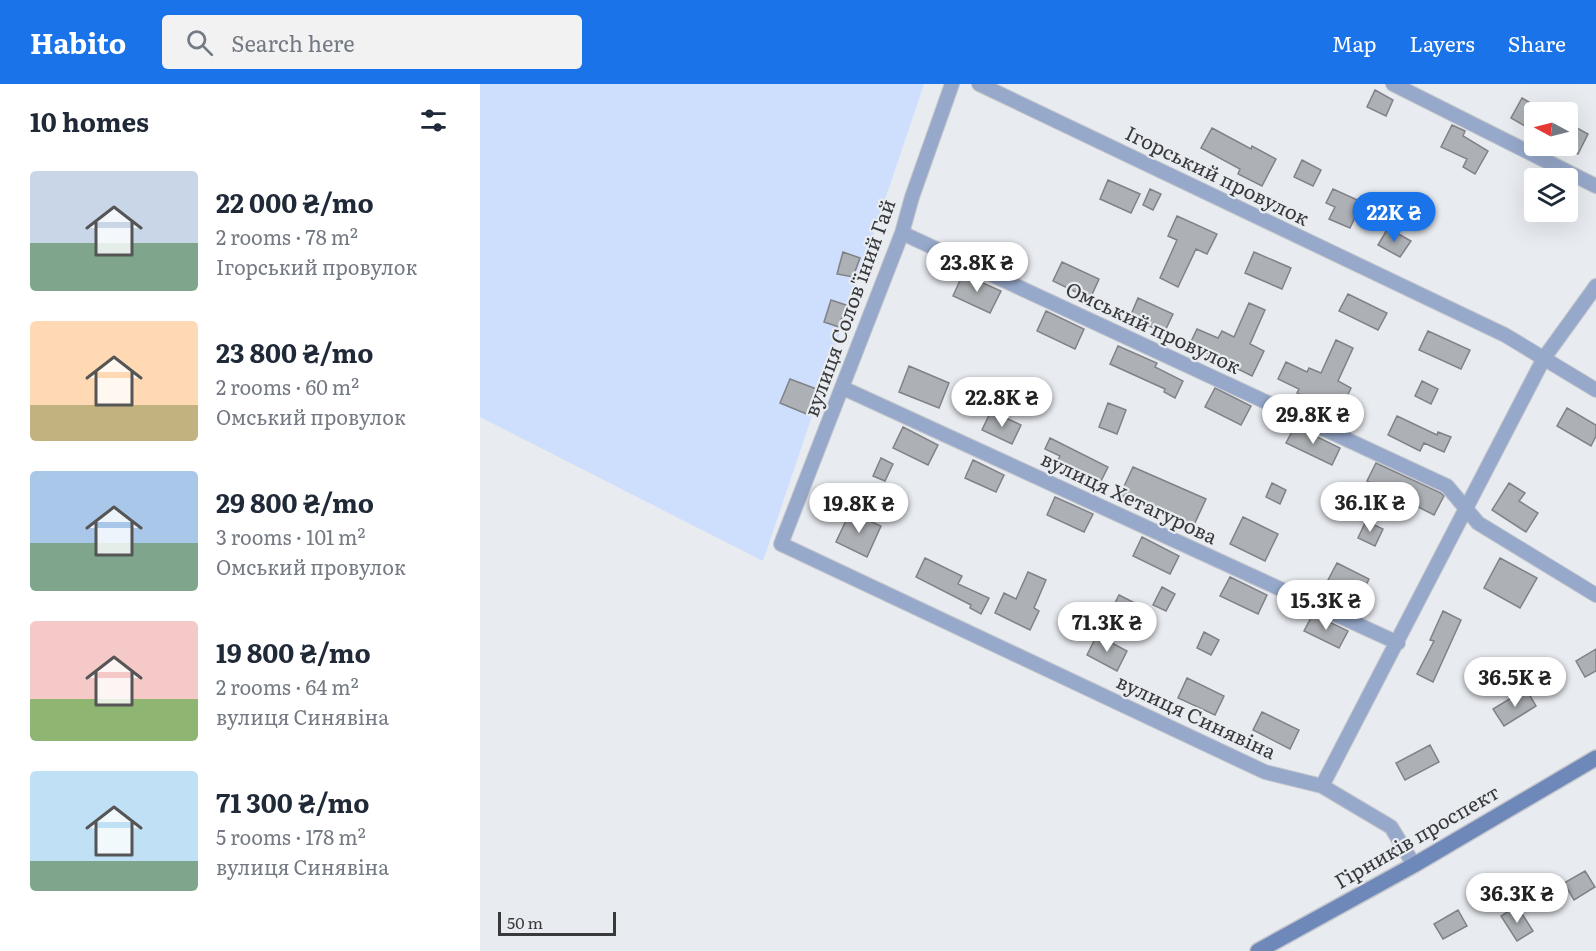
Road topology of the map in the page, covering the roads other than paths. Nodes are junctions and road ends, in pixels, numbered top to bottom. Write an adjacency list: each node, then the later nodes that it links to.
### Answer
1 (952, 84): 5 (street, вулиця Солов'їний Гай)
2 (979, 84): 7 (street, Ігорський провулок)
3 (1393, 84): 4 (street)
4 (1596, 186)
5 (902, 233): 8 (street, вулиця Солов'їний Гай); 10 (street, Омський провулок)
6 (1596, 286): 7 (street)
7 (1544, 358): 9 (street, Ігорський провулок); 10 (street)
8 (843, 388): 11 (street, вулиця Солов'їний Гай); 13 (street, вулиця Хетагурова)
9 (1596, 390)
10 (1466, 508): 12 (street, Омський провулок); 13 (street)
11 (781, 544): 15 (street, вулиця Синявіна)
12 (1596, 595)
13 (1398, 643): 15 (street)
14 (1596, 758): 16 (main road, Гірників проспект)
15 (1322, 786): 16 (street, вулиця Синявіна)
16 (1414, 865): 17 (main road, Гірників проспект)
17 (1258, 951)

